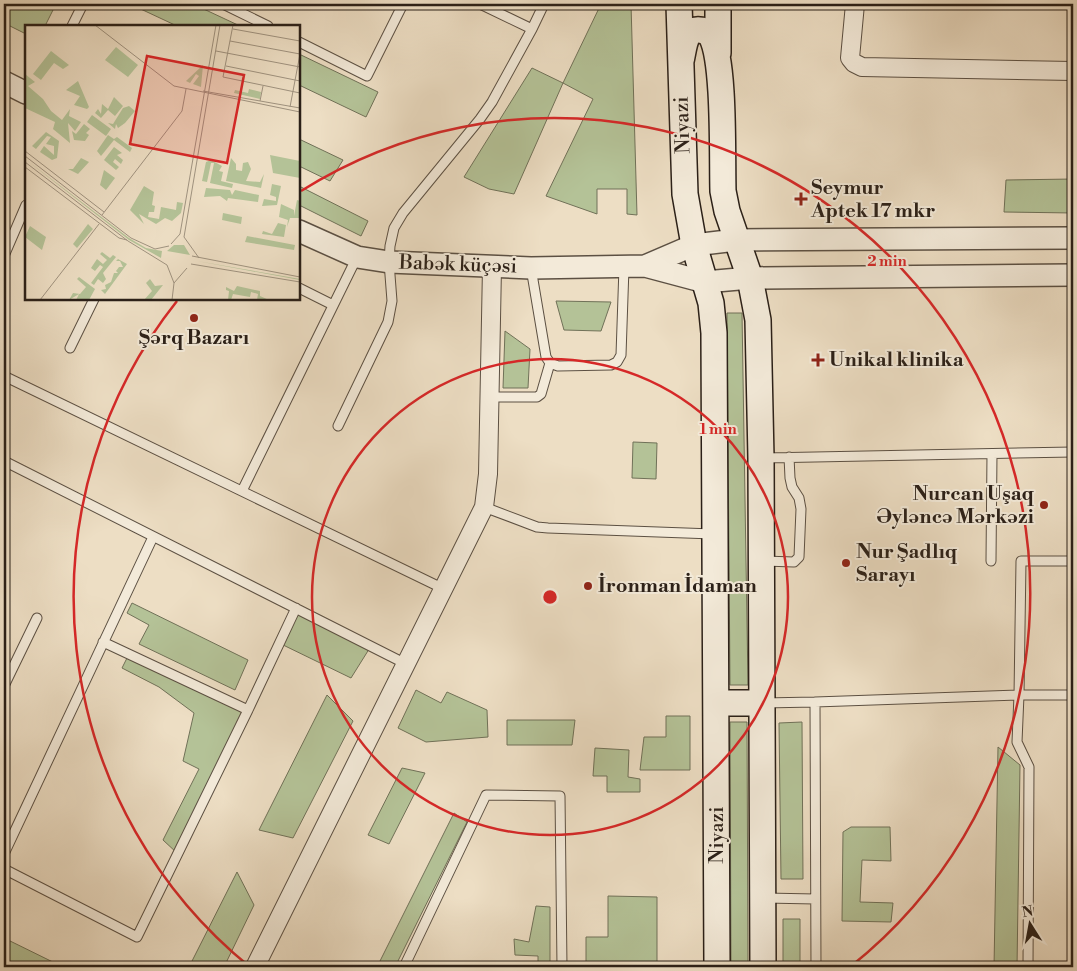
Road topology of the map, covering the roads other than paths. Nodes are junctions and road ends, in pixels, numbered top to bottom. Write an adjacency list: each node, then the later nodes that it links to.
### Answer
1 (83, 4): 9 (lane)
2 (224, 4): 10 (lane)
3 (403, 4): 12 (lane)
4 (480, 4): 11 (lane)
5 (544, 4): 11 (lane)
6 (679, 4): 14 (main road, Niyazi)
7 (718, 4): 13 (main road)
8 (854, 4): 15 (street)
9 (72, 25)
10 (266, 25)
11 (532, 29): 25 (lane)
12 (300, 42)
13 (718, 60): 14 (main road); 21 (main road)
14 (681, 61): 22 (main road, Niyazi)
15 (1073, 71)
16 (4, 82): 17 (street)
17 (25, 92)
18 (25, 207): 23 (lane)
19 (300, 231): 24 (street, Babək küçəsi)
20 (1073, 238): 21 (street)
21 (736, 240): 22 (street); 31 (main road)
22 (694, 245): 27 (street); 32 (main road, Niyazi)
23 (4, 256)
24 (357, 257): 25 (street, Babək küçəsi); 35 (lane)
25 (389, 262): 28 (street, Babək küçəsi); 40 (lane)
26 (624, 266): 27 (street, Babək küçəsi); 29 (street, Babək küçəsi); 37 (lane)
27 (645, 266): 32 (street)
28 (492, 267): 29 (street, Babək küçəsi); 39 (street)
29 (531, 268): 37 (lane)
30 (1073, 275): 31 (street)
31 (750, 278): 32 (street); 44 (main road)
32 (705, 282): 48 (main road, Niyazi)
33 (300, 288): 35 (lane)
34 (94, 300): 36 (lane)
35 (333, 305): 46 (lane)
36 (70, 348)
37 (550, 363): 39 (lane)
38 (4, 376): 46 (lane)
39 (490, 397): 47 (street)
40 (338, 426)
41 (1073, 452): 42 (lane)
42 (992, 454): 43 (lane); 51 (lane)
43 (789, 457): 44 (lane); 50 (lane)
44 (761, 458): 50 (main road)
45 (4, 461): 49 (lane)
46 (242, 491): 53 (lane)
47 (484, 508): 48 (lane); 53 (street)
48 (716, 534): 62 (main road, Niyazi)
49 (153, 536): 54 (lane); 56 (lane)
50 (761, 561): 63 (main road)
51 (991, 561)
52 (1073, 561): 59 (lane)
53 (444, 589): 57 (street)
54 (296, 608): 57 (lane); 64 (lane)
55 (37, 618): 58 (lane)
56 (103, 642): 64 (lane); 65 (lane)
57 (406, 664): 69 (street)
58 (4, 686)
59 (1019, 695): 60 (lane); 61 (lane); 75 (lane)
60 (1073, 695)
61 (815, 702): 63 (lane); 68 (lane)
62 (717, 703): 63 (main road); 72 (main road, Niyazi)
63 (761, 703): 67 (main road)
64 (248, 710): 66 (lane)
65 (4, 854)
66 (4, 869)
67 (762, 898): 68 (lane); 73 (main road)
68 (815, 898): 74 (lane)
69 (255, 967)
70 (404, 967): 71 (lane)
71 (562, 967)
72 (717, 967)
73 (763, 967)
74 (816, 967)
75 (1028, 967)

